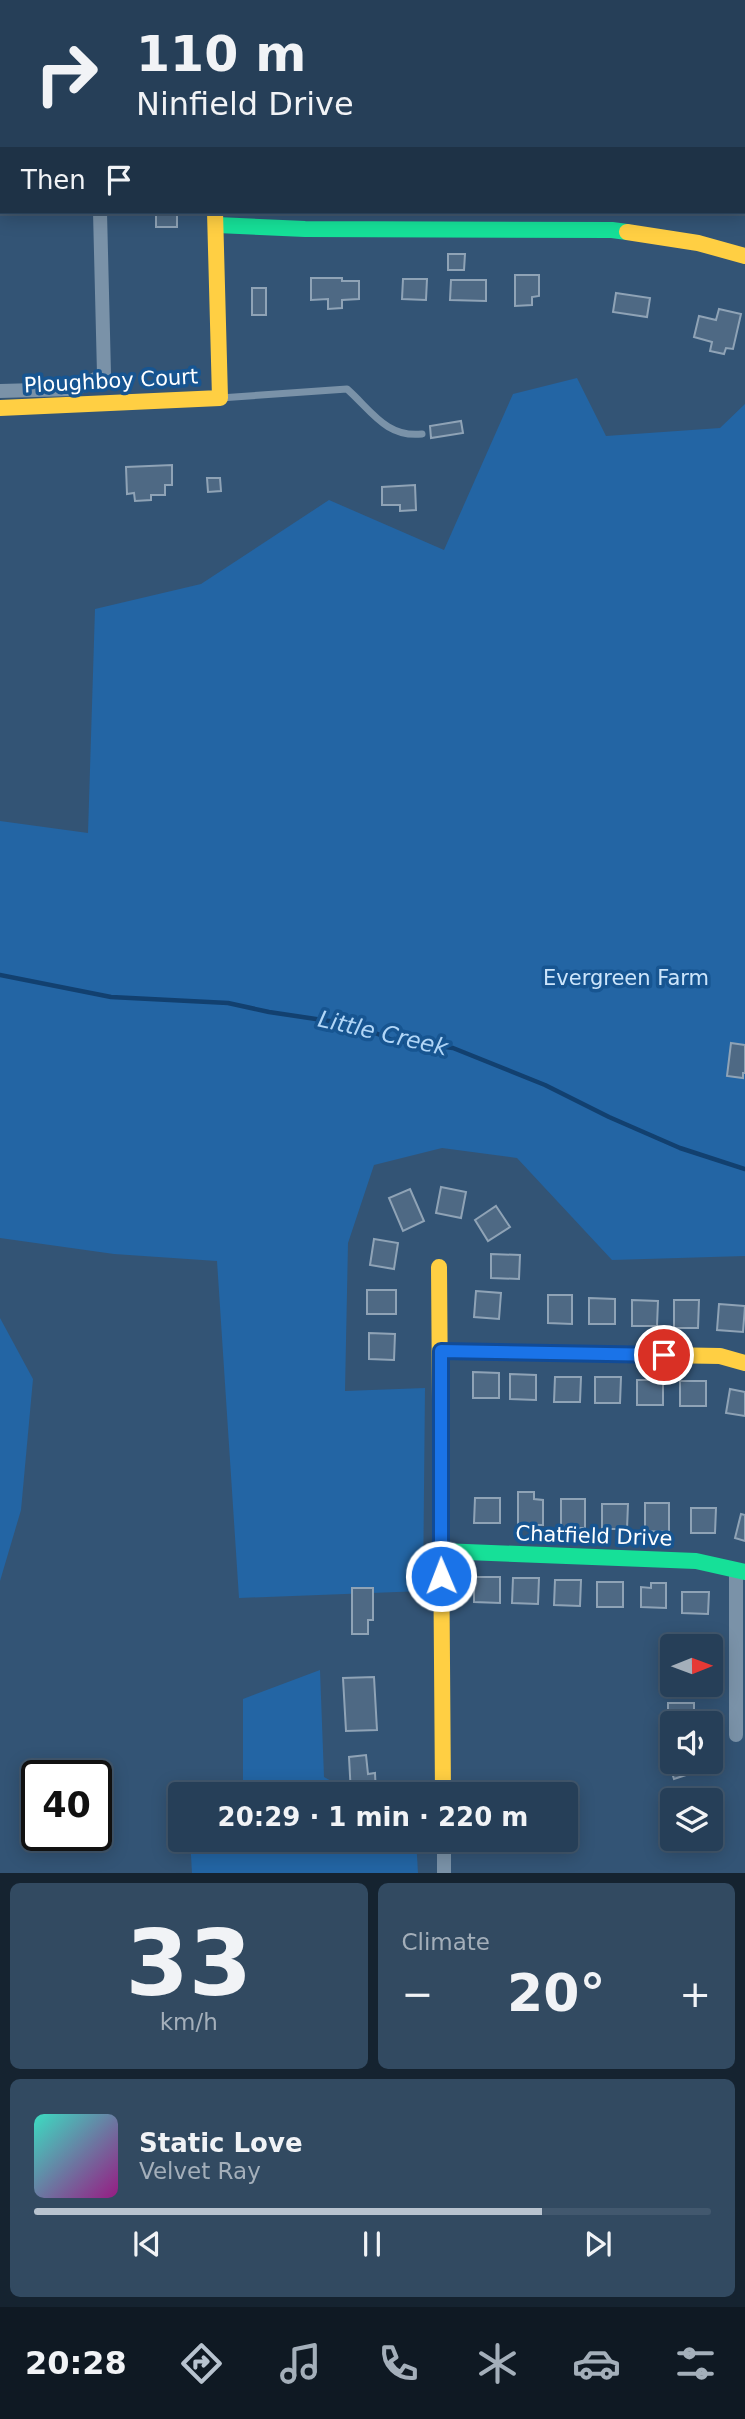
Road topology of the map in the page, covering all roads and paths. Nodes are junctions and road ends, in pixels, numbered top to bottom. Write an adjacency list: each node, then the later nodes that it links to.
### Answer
1 (100, 214): 4 (street)
2 (216, 219): 3 (street); 5 (street, Ploughboy Court)
3 (745, 256)
4 (0, 391)
5 (220, 398): 6 (street, Ploughboy Court); 7 (lane)
6 (0, 408)
7 (422, 434)
8 (439, 1267): 9 (street)
9 (441, 1351): 10 (street); 11 (street)
10 (745, 1363)
11 (441, 1551): 12 (street, Chatfield Drive); 14 (street)
12 (740, 1571): 13 (street)
13 (736, 1735)
14 (443, 1782)
15 (444, 1852): 16 (street)
16 (444, 1873)

